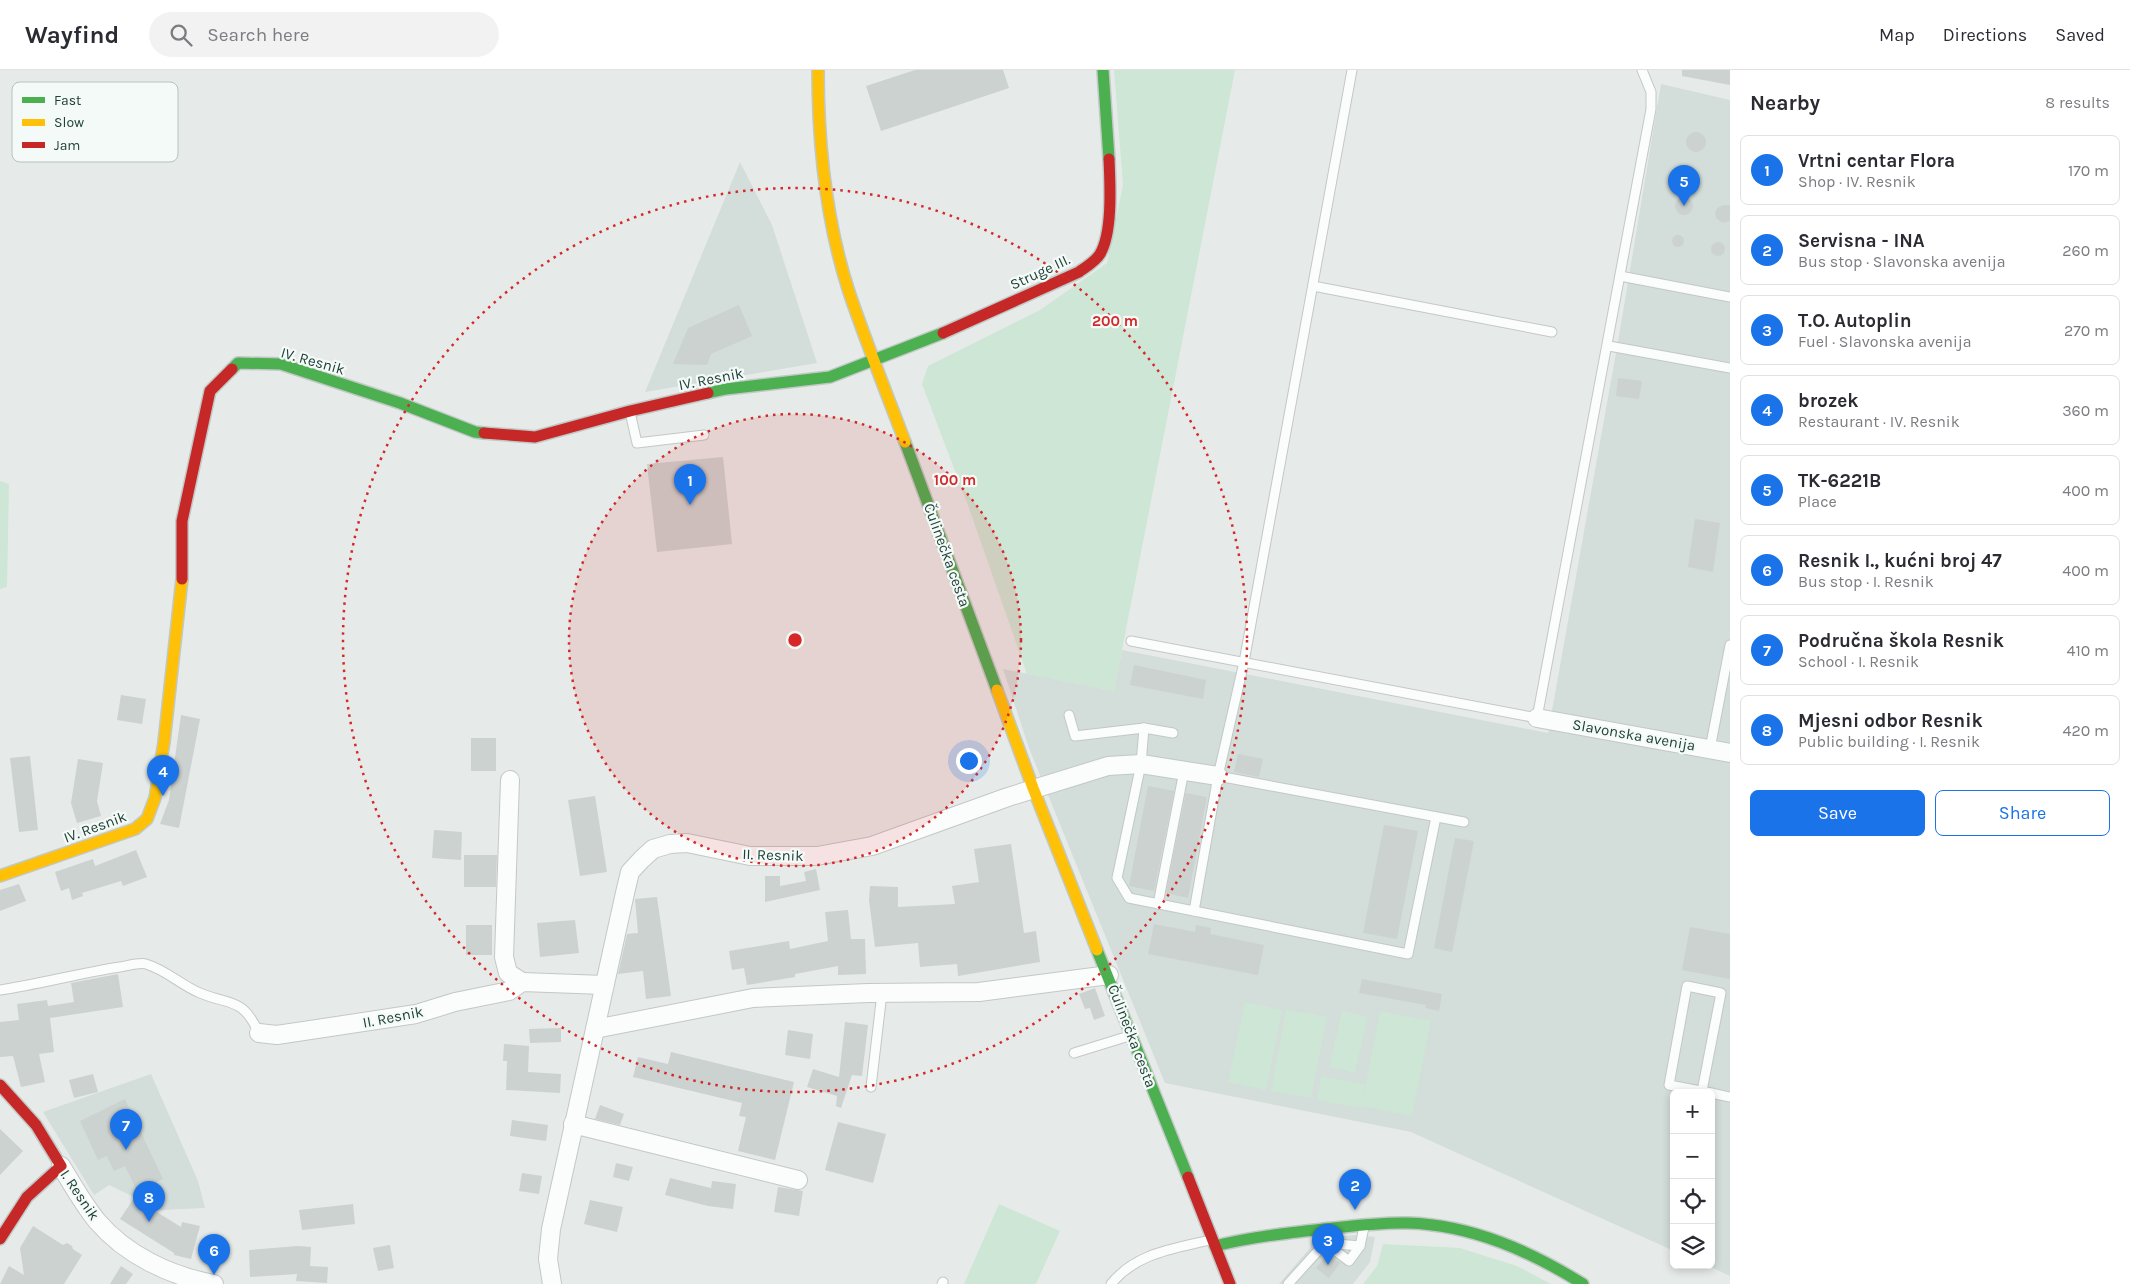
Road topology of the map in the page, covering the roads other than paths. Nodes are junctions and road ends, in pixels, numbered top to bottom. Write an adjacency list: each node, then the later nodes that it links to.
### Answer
1 (818, 70): 10 (street, Čulinečka cesta)
2 (1103, 70): 10 (street, Struge III.)
3 (1352, 70): 6 (lane)
4 (1642, 70): 5 (lane)
5 (1620, 276): 7 (lane); 9 (lane)
6 (1313, 286): 8 (lane); 16 (lane)
7 (1730, 297)
8 (1552, 332)
9 (1609, 346): 11 (lane); 18 (lane)
10 (874, 359): 12 (street, IV. Resnik); 27 (street, Čulinečka cesta)
11 (1730, 368)
12 (630, 411): 13 (lane); 30 (street, IV. Resnik)
13 (704, 435)
14 (1131, 640): 16 (lane)
15 (1730, 645): 21 (lane)
16 (1244, 662): 18 (lane); 25 (lane)
17 (1069, 714): 19 (lane)
18 (1537, 718): 21 (street, Slavonska avenija)
19 (1144, 728): 20 (lane); 23 (lane)
20 (1173, 733)
21 (1710, 749): 22 (street, Slavonska avenija)
22 (1730, 753)
23 (1141, 764): 24 (street); 27 (street); 31 (lane)
24 (1184, 771): 25 (street); 31 (lane)
25 (1218, 776): 28 (lane); 32 (lane)
26 (510, 780): 34 (street)
27 (1033, 788): 33 (street, Čulinečka cesta); 35 (street, II. Resnik)
28 (1436, 817): 29 (lane); 32 (lane)
29 (1464, 822)
30 (0, 876)
31 (1158, 904): 32 (lane)
32 (1194, 911)
33 (1108, 975): 37 (street); 40 (street, Čulinečka cesta)
34 (522, 982): 35 (street, II. Resnik); 39 (street, II. Resnik)
35 (604, 985): 38 (street, II. Resnik)
36 (0, 990): 39 (lane)
37 (882, 993): 38 (street); 43 (lane)
38 (594, 1029): 47 (street, II. Resnik)
39 (259, 1033)
40 (1132, 1036): 41 (lane); 53 (street, Čulinečka cesta)
41 (1074, 1052)
42 (0, 1085): 48 (street, I. Resnik)
43 (871, 1087)
44 (1708, 1092): 44 (lane)
45 (1715, 1094): 46 (lane)
46 (1730, 1097)
47 (573, 1124): 49 (street); 57 (street, II. Resnik)
48 (61, 1166): 52 (street); 56 (street, I. Resnik)
49 (798, 1180)
50 (1365, 1224): 51 (street); 55 (lane); 61 (street)
51 (1324, 1229): 53 (street); 54 (lane)
52 (0, 1239)
53 (1214, 1243): 58 (lane); 59 (street, Čulinečka cesta)
54 (1325, 1243): 55 (lane); 55 (lane); 60 (lane)
55 (1360, 1246)
56 (214, 1284)
57 (552, 1284)
58 (1111, 1284)
59 (1230, 1284)
60 (1288, 1284)
61 (1583, 1284)

